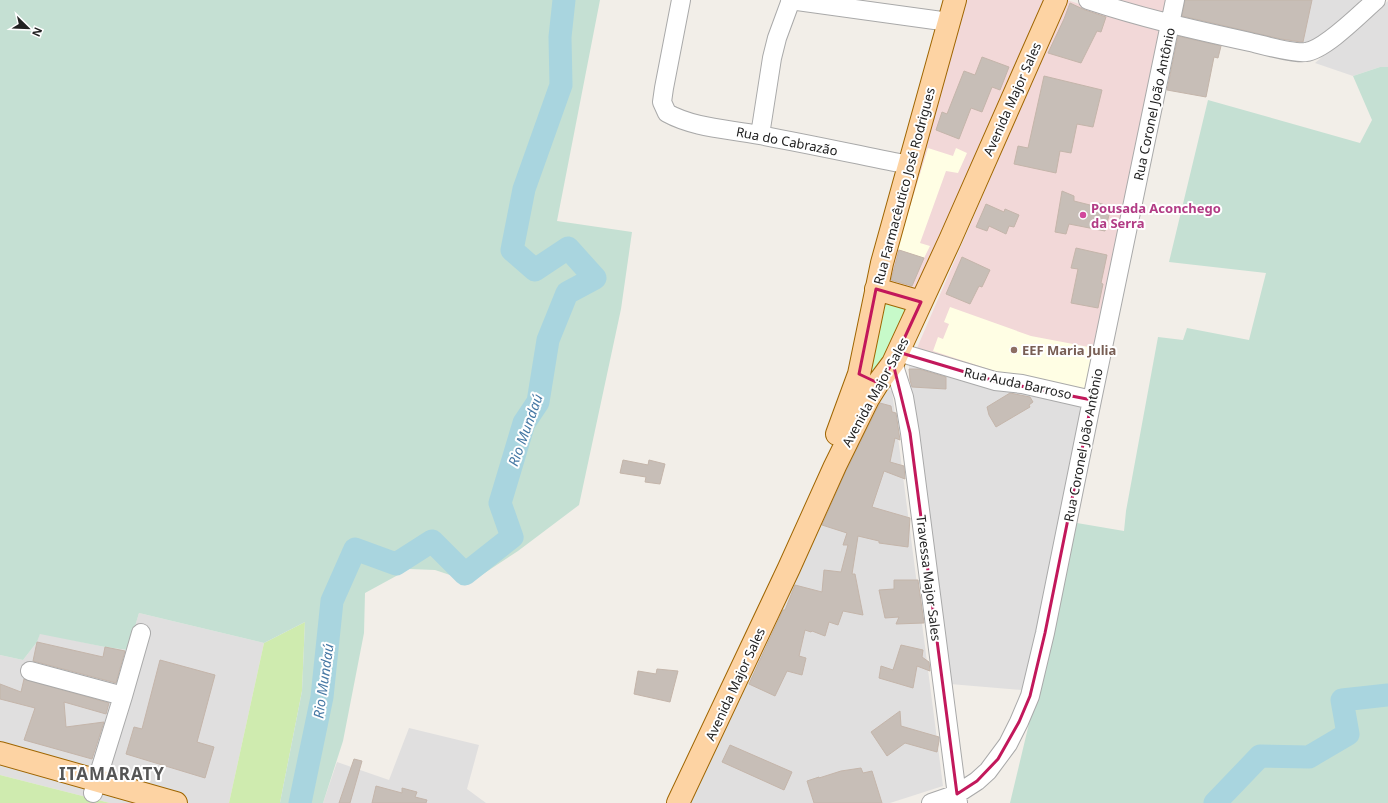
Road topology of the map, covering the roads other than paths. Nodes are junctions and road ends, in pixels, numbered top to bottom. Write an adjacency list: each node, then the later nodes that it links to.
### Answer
1 (681, 0): 10 (street, Rua do Cabrazão)
2 (790, 0): 8 (street); 10 (street)
3 (955, 0): 8 (main road, Rua Farmacêutico José Rodrigues)
4 (1056, 0): 13 (main road, Avenida Major Sales)
5 (1088, 0): 9 (street)
6 (1175, 0): 9 (street, Rua Coronel João Antônio)
7 (1376, 0): 9 (street)
8 (949, 22): 11 (main road, Rua Farmacêutico José Rodrigues)
9 (1170, 25): 16 (street, Rua Coronel João Antônio)
10 (760, 135): 11 (street, Rua do Cabrazão)
11 (909, 165): 12 (main road, Rua Farmacêutico José Rodrigues)
12 (876, 289): 13 (main road); 15 (main road, Rua Farmacêutico José Rodrigues)
13 (921, 302): 14 (main road, Avenida Major Sales)
14 (896, 357): 15 (main road, Avenida Major Sales); 16 (street, Rua Auda Barroso); 23 (street, Travessa Major Sales)
15 (868, 378): 17 (main road, Avenida Major Sales)
16 (1092, 400): 23 (street, Rua Coronel João Antônio)
17 (799, 530): 26 (main road, Avenida Major Sales); 27 (main road, Avenida Major Sales)
18 (141, 633): 20 (street)
19 (30, 671): 20 (street)
20 (123, 696): 22 (street)
21 (4, 761): 22 (main road)
22 (95, 787): 24 (main road); 25 (main road)
23 (958, 799): 28 (street, Rua Coronel João Antônio)
24 (126, 803)
25 (176, 803)
26 (664, 803)
27 (678, 803)
28 (931, 803)

